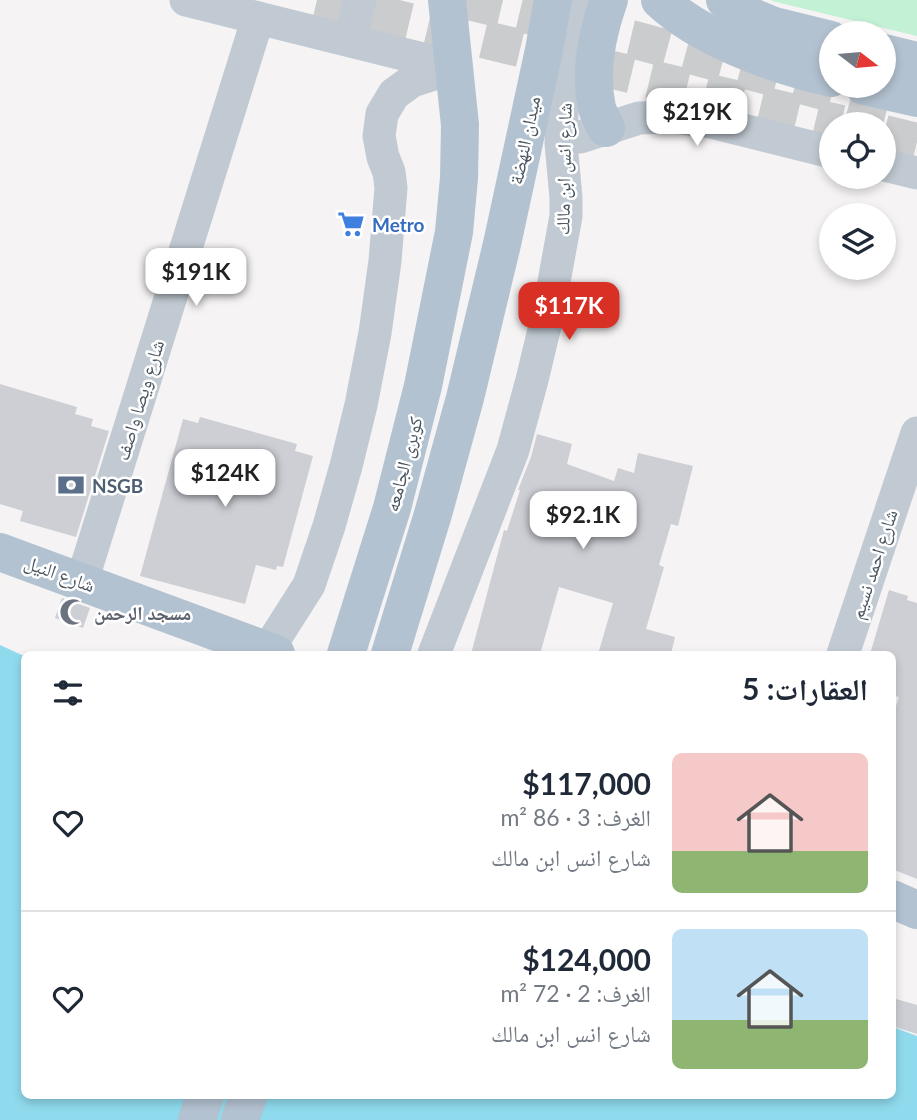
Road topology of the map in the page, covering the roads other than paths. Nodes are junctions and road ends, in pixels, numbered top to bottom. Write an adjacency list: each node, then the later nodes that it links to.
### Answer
1 (186, 0): 9 (street)
2 (360, 0): 11 (street)
3 (447, 0): 14 (main road)
4 (553, 0): 29 (main road, ميدان النهضة)
5 (579, 0): 19 (street, شارع انس ابن مالك)
6 (609, 0): 18 (main road)
7 (660, 0): 15 (main road)
8 (725, 0): 10 (main road)
9 (258, 18): 11 (street); 25 (street, شارع ويصا واصف)
10 (819, 37)
11 (350, 40): 14 (street)
12 (896, 56): 13 (main road)
13 (917, 61)
14 (455, 67): 27 (street); 28 (main road, كوبرى الجامعه)
15 (819, 75)
16 (896, 93): 17 (main road)
17 (917, 98)
18 (606, 128): 19 (street); 20 (street)
19 (561, 143): 30 (street, شارع انس ابن مالك)
20 (819, 149)
21 (896, 168): 22 (street)
22 (917, 173)
23 (917, 433): 31 (street, شارع احمد نسيم)
24 (0, 552): 25 (main road, شارع النيل)
25 (82, 581): 26 (main road, شارع النيل)
26 (267, 651)
27 (273, 651)
28 (347, 651)
29 (391, 651)
30 (435, 651)
31 (844, 651)
32 (896, 901): 33 (main road)
33 (917, 910)
34 (204, 1099): 36 (main road)
35 (247, 1099): 37 (main road)
36 (197, 1120)
37 (240, 1120)

